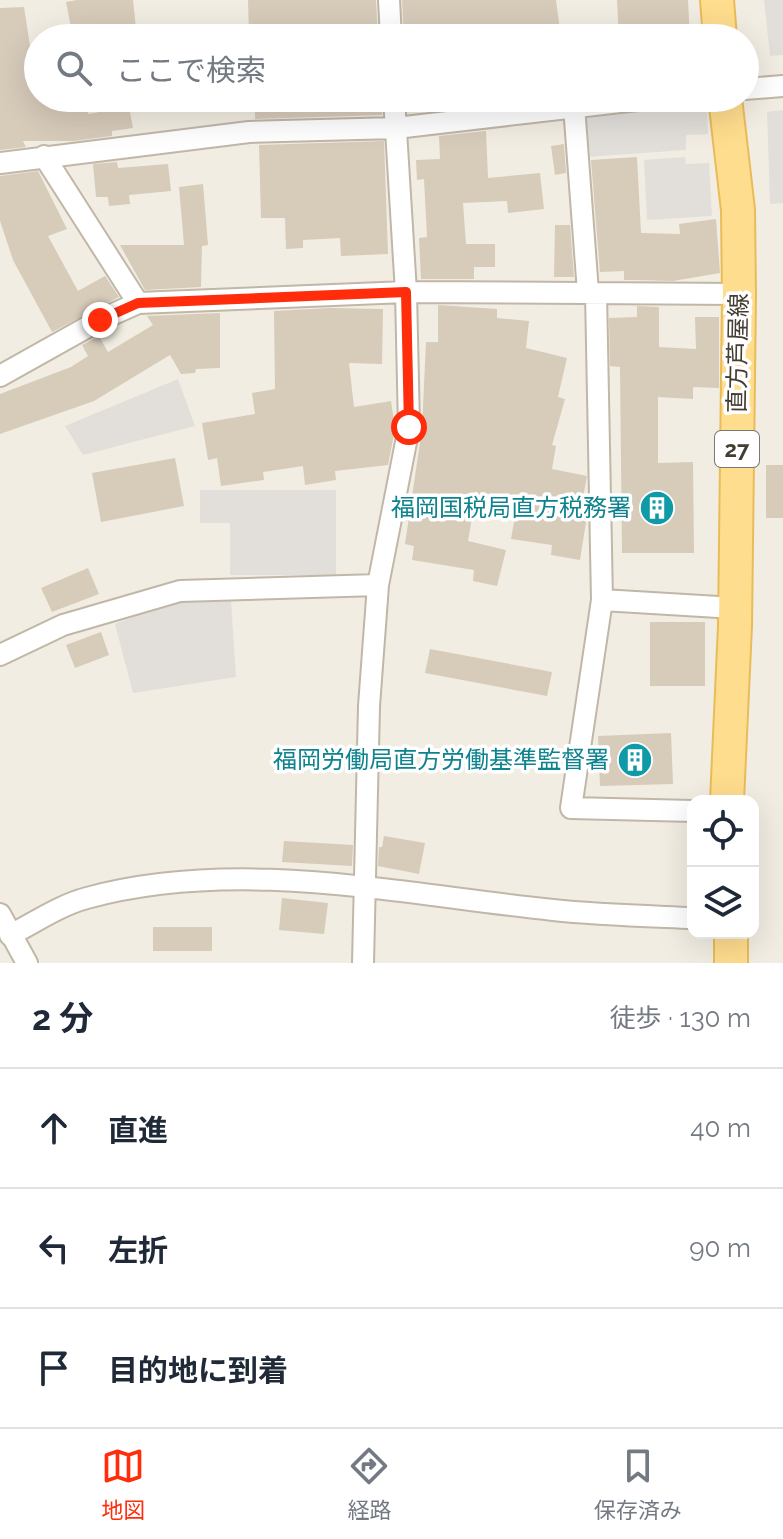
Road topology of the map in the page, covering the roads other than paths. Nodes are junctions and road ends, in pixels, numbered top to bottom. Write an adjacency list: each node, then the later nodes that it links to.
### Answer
1 (389, 0): 3 (street)
2 (717, 0): 4 (main road)
3 (390, 24)
4 (719, 24)
5 (783, 86): 6 (street)
6 (759, 88)
7 (395, 112): 11 (street)
8 (525, 112): 11 (street)
9 (575, 112): 15 (street)
10 (727, 112): 16 (main road, 直方芦屋線 / 27)
11 (396, 128): 12 (street); 14 (street)
12 (44, 156): 13 (street); 17 (street)
13 (0, 163)
14 (406, 292): 15 (street); 17 (street); 19 (street)
15 (592, 293): 16 (street); 20 (street)
16 (739, 294): 21 (main road, 直方芦屋線 / 27)
17 (138, 303): 18 (street)
18 (0, 376)
19 (378, 585): 22 (street); 25 (street)
20 (602, 600): 21 (street); 24 (street)
21 (735, 608): 23 (main road, 直方芦屋線 / 27)
22 (0, 655)
23 (727, 795)
24 (687, 811)
25 (366, 887): 27 (street); 28 (street); 31 (street)
26 (0, 914): 28 (street)
27 (687, 918)
28 (10, 935): 30 (street)
29 (731, 939): 32 (main road)
30 (27, 963)
31 (363, 963)
32 (731, 963)

